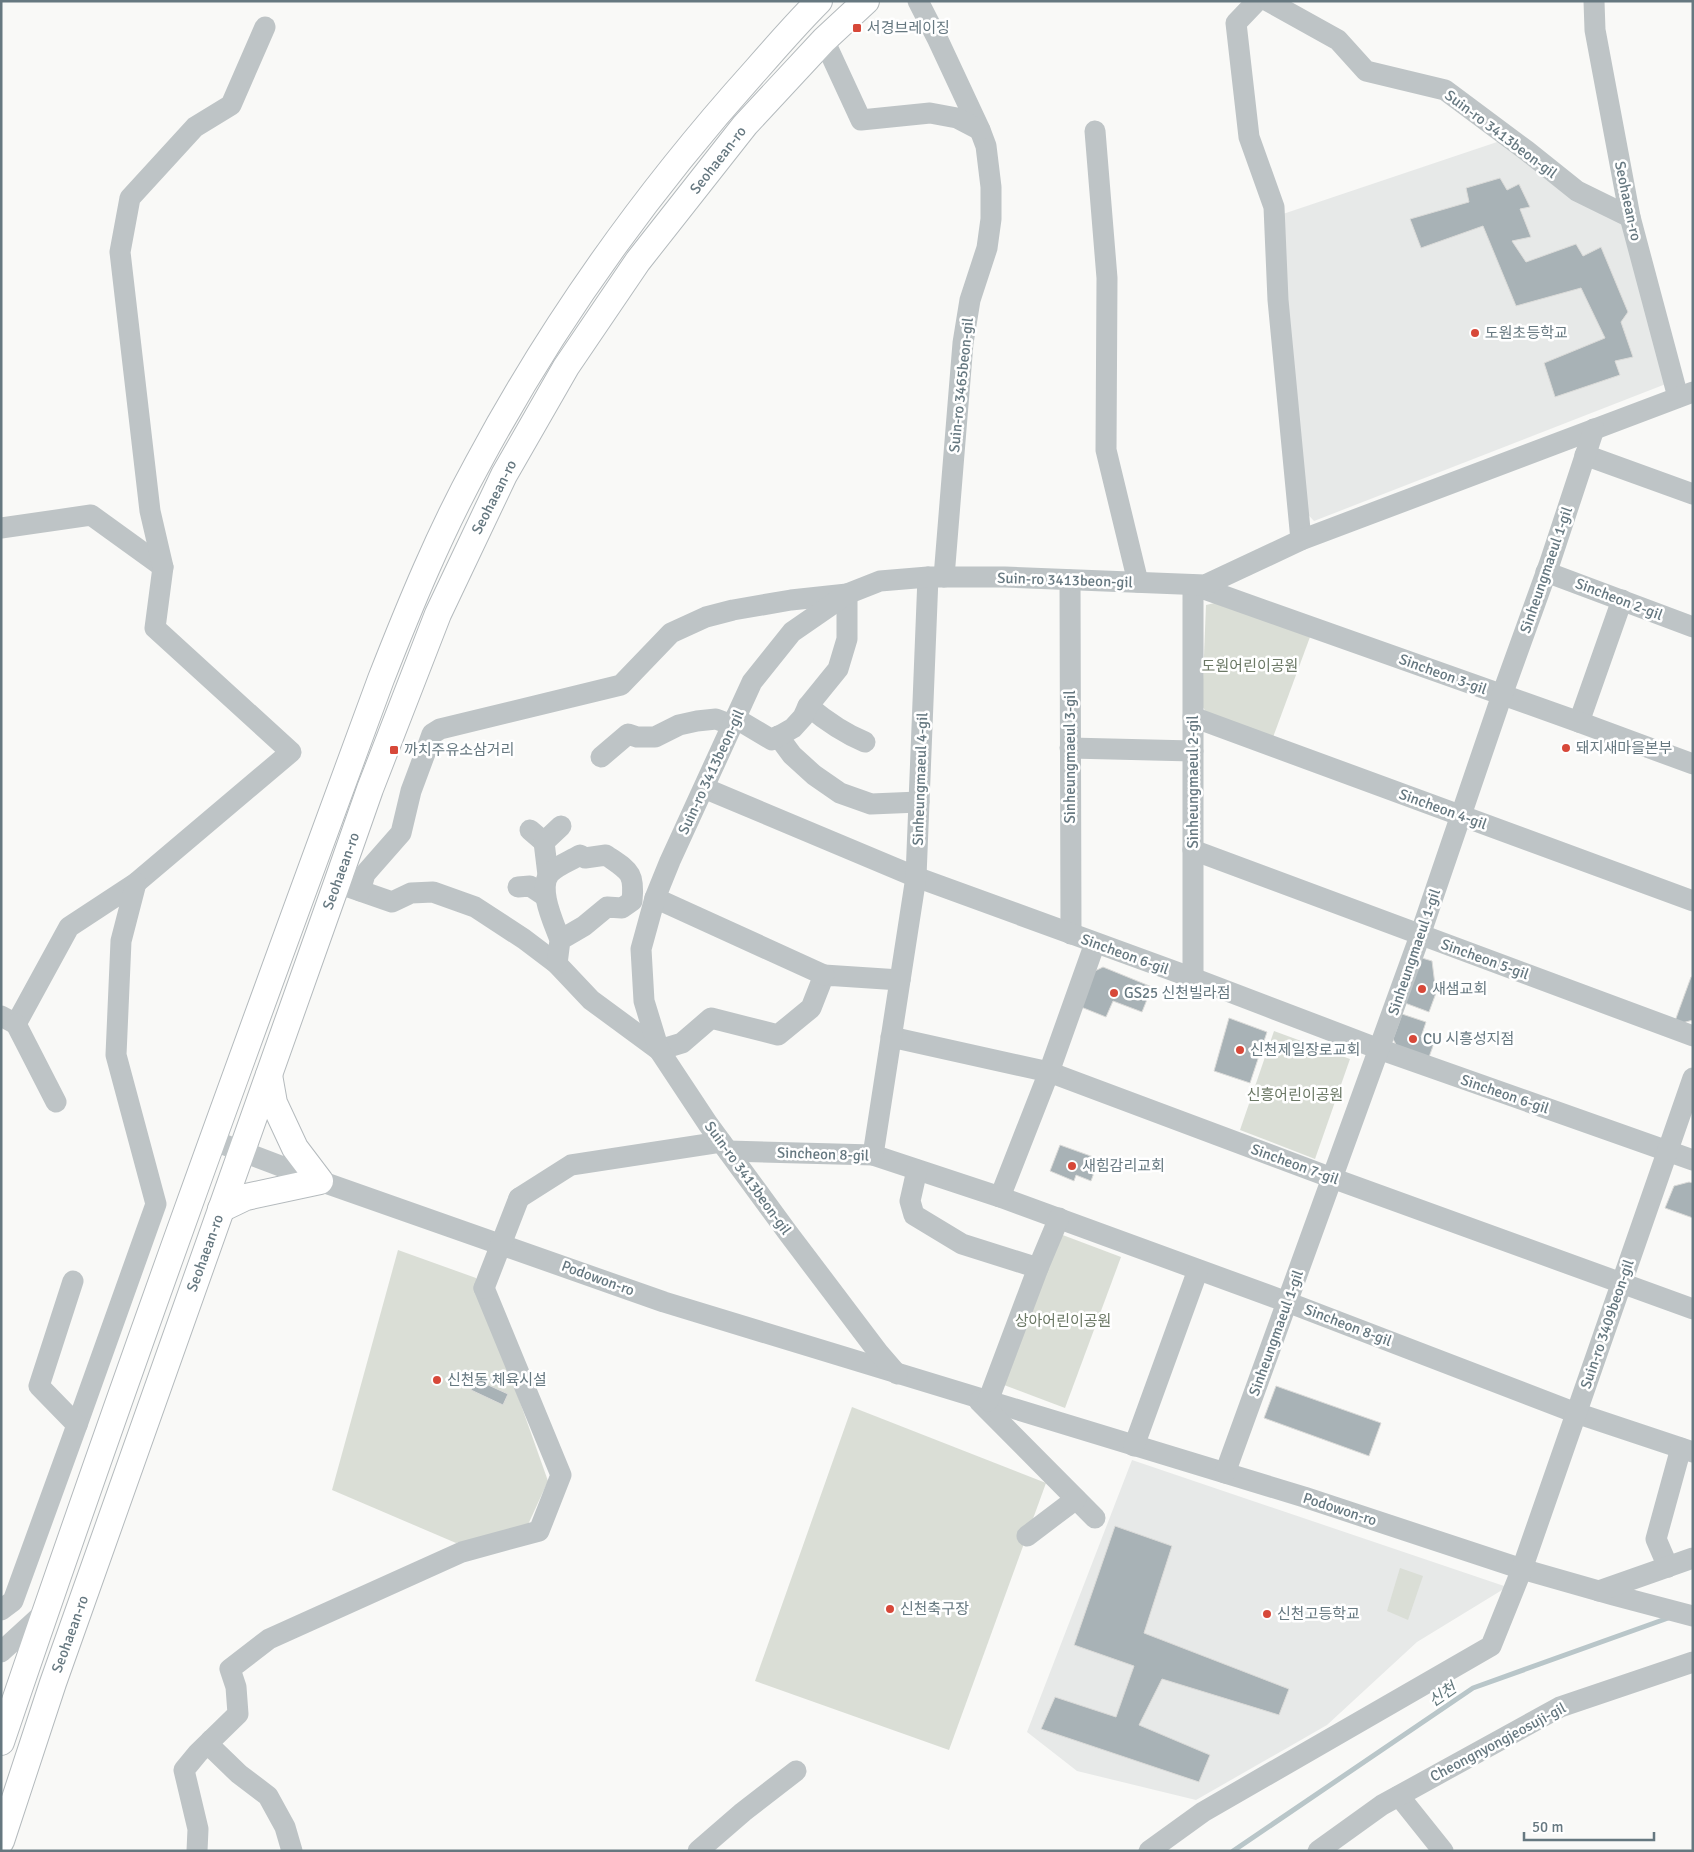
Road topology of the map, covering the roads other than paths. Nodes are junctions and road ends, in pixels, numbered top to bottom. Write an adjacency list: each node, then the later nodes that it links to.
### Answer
1 (819, 1): 67 (main road, Seohaean-ro)
2 (866, 1): 8 (main road, Seohaean-ro)
3 (918, 1): 9 (street, Suin-ro 3465beon-gil)
4 (1256, 1): 17 (street)
5 (1268, 1): 11 (street, Suin-ro 3413beon-gil)
6 (1594, 1): 11 (street, Seohaean-ro)
7 (265, 27): 18 (street)
8 (824, 40): 9 (street); 46 (main road, Seohaean-ro)
9 (980, 130): 20 (street, Suin-ro 3465beon-gil)
10 (1095, 131): 22 (street)
11 (1630, 217): 12 (street, Seohaean-ro)
12 (1686, 394): 13 (street, Suin-ro 3413beon-gil)
13 (1594, 429): 14 (street, Sinheungmaeul 1-gil); 17 (street, Suin-ro 3413beon-gil)
14 (1585, 455): 15 (street); 19 (street, Sinheungmaeul 1-gil)
15 (1693, 494)
16 (1, 528): 18 (street)
17 (1300, 540): 23 (street, Suin-ro 3413beon-gil)
18 (163, 567): 44 (street)
19 (1546, 572): 25 (street, Sincheon 2-gil); 27 (street, Sinheungmaeul 1-gil)
20 (936, 577): 21 (street, Suin-ro 3413beon-gil); 24 (street, Suin-ro 3413beon-gil); 39 (street, Sinheungmaeul 4-gil)
21 (1070, 580): 22 (street, Suin-ro 3413beon-gil); 34 (street, Sinheungmaeul 3-gil)
22 (1138, 582): 23 (street, Suin-ro 3413beon-gil)
23 (1193, 585): 27 (street, Sincheon 3-gil); 29 (street, Sinheungmaeul 2-gil)
24 (847, 594): 28 (street); 30 (street, Suin-ro 3413beon-gil); 46 (street)
25 (1622, 600): 26 (street, Sincheon 2-gil); 31 (street)
26 (1693, 626)
27 (1502, 695): 31 (street, Sincheon 3-gil); 40 (street, Sinheungmaeul 1-gil)
28 (808, 706): 32 (street); 33 (street)
29 (1193, 718): 35 (street, Sinheungmaeul 2-gil); 40 (street, Sincheon 4-gil)
30 (734, 721): 32 (street); 36 (street); 38 (street, Suin-ro 3413beon-gil)
31 (1579, 722): 37 (street, Sincheon 3-gil)
32 (778, 736): 39 (street)
33 (865, 742)
34 (1070, 748): 35 (street); 50 (street, Sinheungmaeul 3-gil)
35 (1193, 752): 42 (street, Sinheungmaeul 2-gil)
36 (601, 757)
37 (1692, 765)
38 (704, 788): 43 (street, Sincheon 6-gil); 48 (street, Suin-ro 3413beon-gil)
39 (919, 802): 43 (street, Sinheungmaeul 4-gil)
40 (1461, 816): 49 (street, Sincheon 4-gil); 51 (street, Sinheungmaeul 1-gil)
41 (561, 826): 45 (street)
42 (1193, 850): 51 (street, Sincheon 5-gil); 56 (street, Sinheungmaeul 2-gil)
43 (916, 877): 50 (street, Sincheon 6-gil); 57 (street, Sinheungmaeul 4-gil)
44 (136, 883): 58 (street); 88 (street)
45 (547, 885): 47 (street); 52 (street); 52 (street)
46 (348, 887): 54 (street); 64 (main road, Seohaean-ro)
47 (518, 887)
48 (655, 898): 55 (street); 62 (street, Suin-ro 3413beon-gil)
49 (1693, 901)
50 (1071, 934): 53 (street, Sincheon 6-gil)
51 (1421, 935): 59 (street, Sincheon 5-gil); 61 (street, Sinheungmaeul 1-gil)
52 (560, 940): 54 (street)
53 (1095, 943): 56 (street, Sincheon 6-gil); 63 (street)
54 (557, 964): 62 (street)
55 (824, 975): 57 (street); 62 (street)
56 (1193, 978): 61 (street, Sincheon 6-gil)
57 (900, 980): 60 (street, Sinheungmaeul 4-gil)
58 (9, 1020): 66 (street)
59 (1693, 1036)
60 (891, 1037): 63 (street, Sincheon 7-gil); 71 (street, Sinheungmaeul 4-gil)
61 (1379, 1049): 69 (street, Sincheon 6-gil); 74 (street, Sinheungmaeul 1-gil)
62 (659, 1050): 68 (street, Suin-ro 3413beon-gil)
63 (1049, 1072): 74 (street, Sincheon 7-gil); 76 (street)
64 (269, 1075): 70 (main road, Seohaean-ro); 75 (main road)
65 (1693, 1078): 69 (street, Suin-ro 3409beon-gil)
66 (56, 1102)
67 (212, 1140): 70 (street, Podowon-ro); 100 (main road, Seohaean-ro)
68 (724, 1147): 71 (street, Sincheon 8-gil); 85 (street, Suin-ro 3413beon-gil); 104 (street, Sincheon 8-gil, bridge)
69 (1667, 1150): 72 (street, Sincheon 6-gil); 82 (street, Suin-ro 3409beon-gil)
70 (242, 1151): 75 (street, Podowon-ro); 77 (main road, Seohaean-ro)
71 (873, 1155): 73 (street, Sincheon 8-gil)
72 (1693, 1160)
73 (917, 1170): 76 (street, Sincheon 8-gil); 79 (street)
74 (1332, 1178): 82 (street, Sincheon 7-gil); 83 (street, Sinheungmaeul 1-gil)
75 (320, 1180): 77 (main road); 85 (street, Podowon-ro)
76 (1000, 1197): 78 (street, Sincheon 8-gil)
77 (221, 1209): 108 (main road, Seohaean-ro)
78 (1059, 1218): 79 (street); 80 (street, Sincheon 8-gil)
79 (1038, 1268): 86 (street)
80 (1198, 1270): 83 (street, Sincheon 8-gil); 89 (street)
81 (74, 1281): 88 (street)
82 (1621, 1283): 84 (street, Sincheon 7-gil); 87 (street, Suin-ro 3409beon-gil)
83 (1287, 1302): 87 (street, Sincheon 8-gil); 91 (street, Sinheungmaeul 1-gil)
84 (1693, 1310)
85 (897, 1374): 86 (street, Podowon-ro)
86 (982, 1400): 89 (street, Podowon-ro); 92 (street)
87 (1576, 1413): 90 (street, Sincheon 8-gil); 97 (street, Suin-ro 3409beon-gil)
88 (77, 1424): 99 (street)
89 (1134, 1446): 91 (street, Podowon-ro)
90 (1687, 1450): 96 (street)
91 (1225, 1473): 97 (street, Podowon-ro)
92 (1076, 1499): 93 (street); 94 (street)
93 (1095, 1518)
94 (1027, 1536)
95 (1693, 1558): 96 (street)
96 (1668, 1567): 98 (street)
97 (1522, 1569): 98 (street, Podowon-ro); 112 (street, Suin-ro 3409beon-gil)
98 (1606, 1593): 101 (street, Podowon-ro)
99 (1, 1610)
100 (46, 1611): 102 (street); 105 (main road, Seohaean-ro)
101 (1693, 1616)
102 (1, 1652)
103 (1693, 1662): 107 (street, Cheongnyongjeosuji-gil)
104 (211, 1740): 109 (street); 110 (street)
105 (1, 1742)
106 (796, 1771): 111 (street)
107 (1399, 1796): 113 (street, Cheongnyongjeosuji-gil); 114 (street)
108 (1, 1841)
109 (197, 1851)
110 (292, 1851)
111 (698, 1851)
112 (1149, 1851)
113 (1318, 1851)
114 (1443, 1851)

